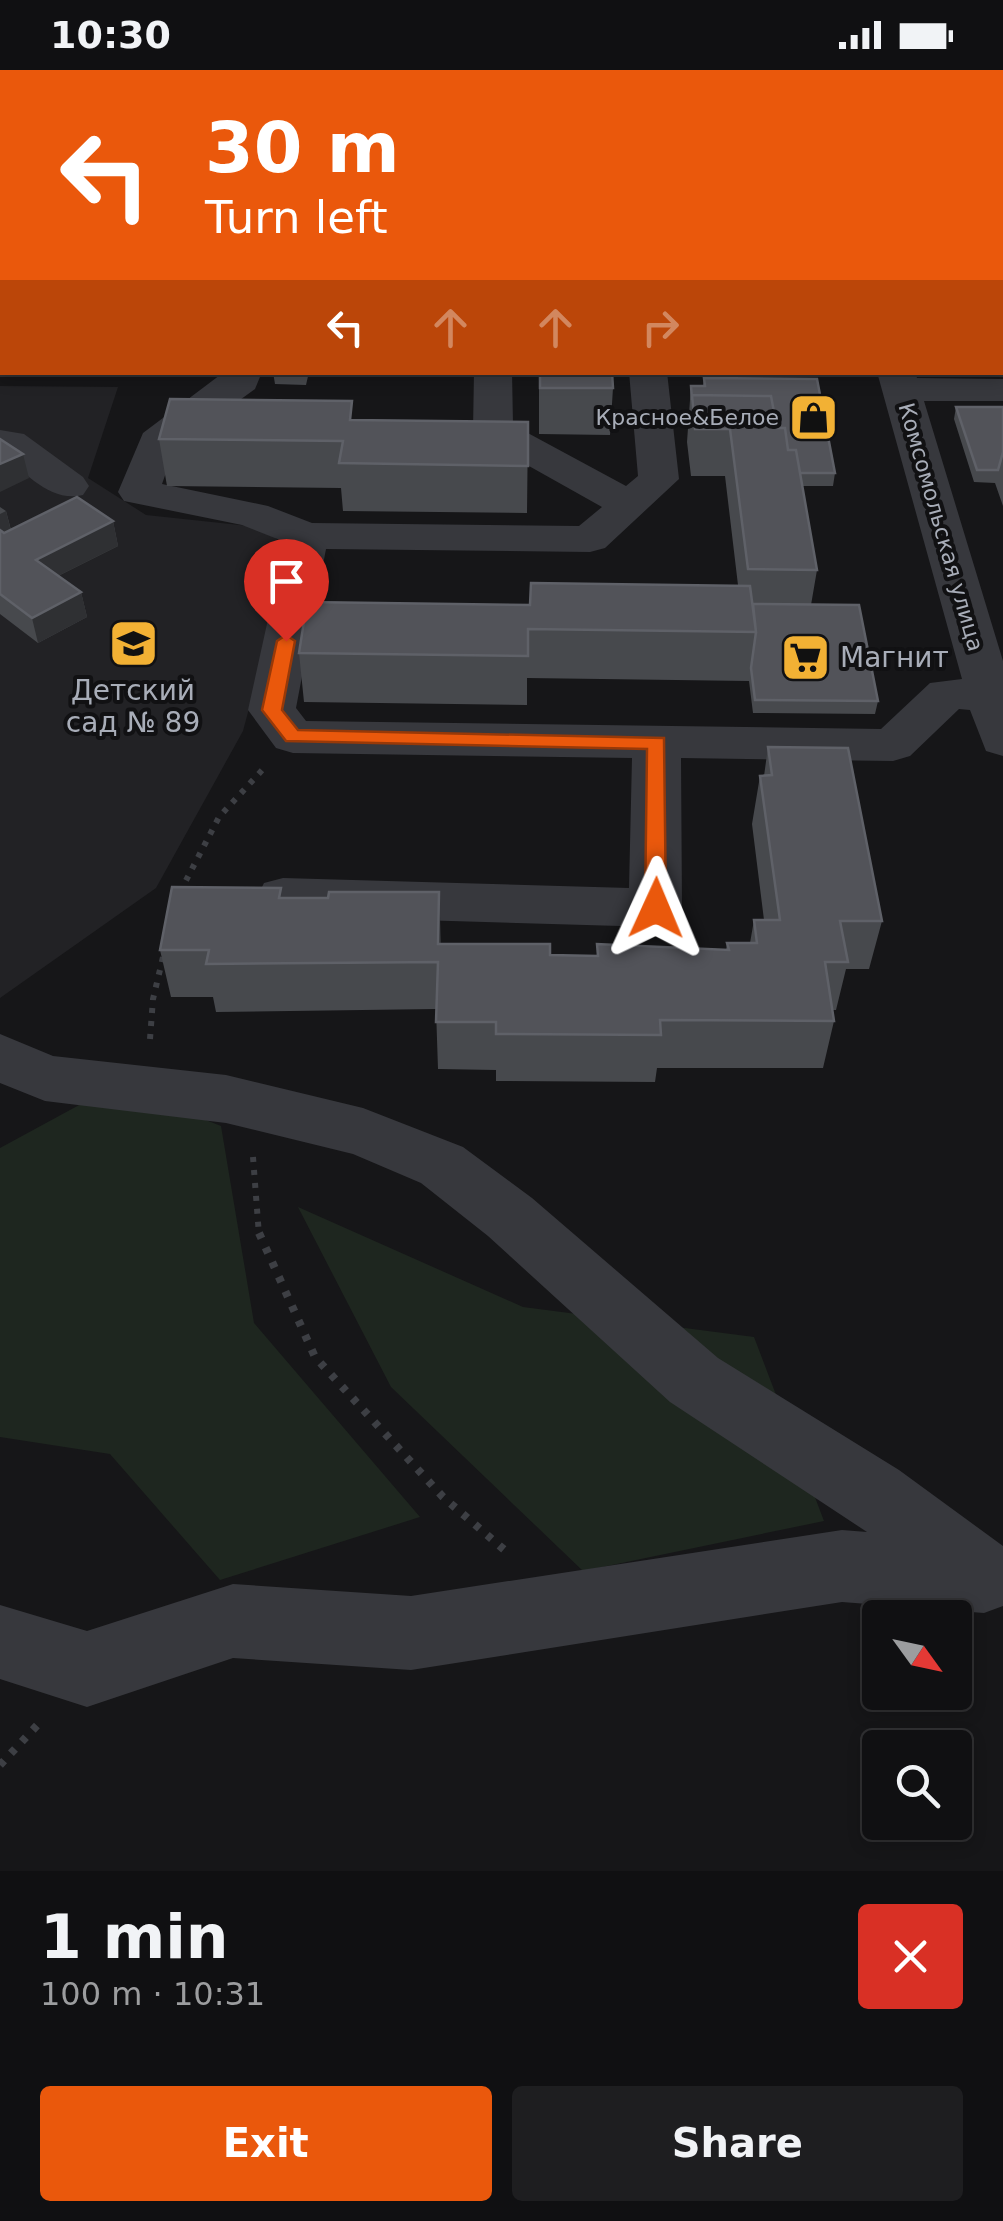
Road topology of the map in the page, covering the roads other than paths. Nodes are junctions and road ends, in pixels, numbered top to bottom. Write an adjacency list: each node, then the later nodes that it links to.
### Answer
1 (243, 375): 9 (street)
2 (493, 375): 8 (street)
3 (648, 375): 8 (street)
4 (898, 381): 5 (street); 10 (street, Комсомольская улица)
5 (1003, 390)
6 (0, 442): 7 (street)
7 (69, 486)
8 (629, 506): 9 (street)
9 (307, 536): 13 (street)
10 (983, 604): 11 (street, Комсомольская улица)
11 (990, 694): 12 (street, Комсомольская улица); 13 (street)
12 (1003, 740)
13 (657, 742): 14 (street)
14 (283, 897)
15 (0, 1057): 16 (street)
16 (994, 1579): 17 (street)
17 (0, 1642)

